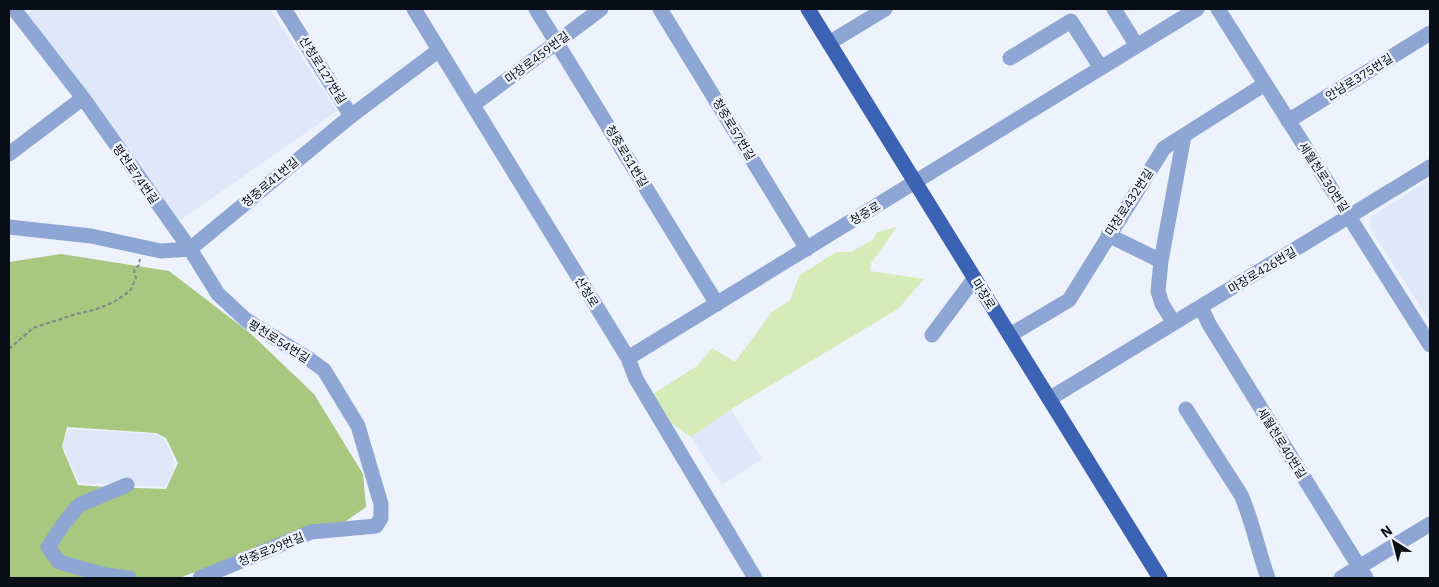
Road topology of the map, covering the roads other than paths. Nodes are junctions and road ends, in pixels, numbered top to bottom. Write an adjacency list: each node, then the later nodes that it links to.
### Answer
1 (14, 9): 20 (street, 평천로74번길)
2 (284, 9): 22 (street, 산청로127번길)
3 (414, 9): 16 (street, 산청로)
4 (536, 9): 13 (street, 청중로51번길)
5 (602, 9): 13 (street, 마장로459번길)
6 (660, 9): 32 (street, 청중로57번길)
7 (808, 9): 14 (main road, 마장로)
8 (1114, 9): 15 (street)
9 (1197, 9): 15 (street, 청중로)
10 (1218, 9): 19 (street, 세월천로30번길)
11 (879, 11): 14 (street)
12 (1430, 33): 23 (street, 안남로375번길)
13 (557, 42): 21 (street, 마장로459번길); 35 (street, 청중로51번길)
14 (829, 43): 27 (main road, 마장로)
15 (1137, 46): 18 (street, 청중로)
16 (439, 50): 21 (street, 산청로); 22 (street, 산청로127번길)
17 (1010, 58): 18 (street)
18 (1101, 68): 27 (street, 청중로)
19 (1265, 84): 23 (street, 세월천로30번길); 24 (street, 마장로432번길)
20 (83, 98): 25 (street); 31 (street, 평천로74번길)
21 (472, 105): 41 (street, 산청로)
22 (351, 116): 31 (street, 청중로41번길)
23 (1288, 121): 28 (street, 세월천로30번길)
24 (1184, 136): 30 (street, 마장로432번길); 33 (street)
25 (9, 154)
26 (1430, 167): 28 (street, 마장로426번길)
27 (915, 183): 32 (street, 청중로); 34 (main road, 마장로)
28 (1350, 217): 36 (street, 마장로426번길); 40 (street, 세월천로30번길)
29 (9, 227): 31 (street)
30 (1108, 235): 33 (street); 39 (street, 마장로432번길)
31 (190, 249): 46 (street, 평천로54번길)
32 (807, 249): 35 (street, 청중로)
33 (1161, 261): 37 (street)
34 (974, 279): 38 (street); 39 (main road, 마장로)
35 (717, 304): 41 (street, 청중로)
36 (1201, 307): 37 (street, 마장로426번길); 47 (street, 세월천로40번길)
37 (1174, 323): 42 (street, 마장로426번길)
38 (932, 335)
39 (1010, 335): 42 (main road, 마장로)
40 (1430, 345)
41 (628, 358): 50 (street, 산청로)
42 (1049, 399): 51 (main road, 마장로)
43 (1186, 409): 52 (street)
44 (127, 485): 48 (street)
45 (1430, 524): 47 (street)
46 (376, 526): 49 (street, 청중로29번길)
47 (1362, 573): 53 (street)
48 (129, 578)
49 (200, 578)
50 (755, 578)
51 (1160, 578)
52 (1268, 578)
53 (1342, 578)

